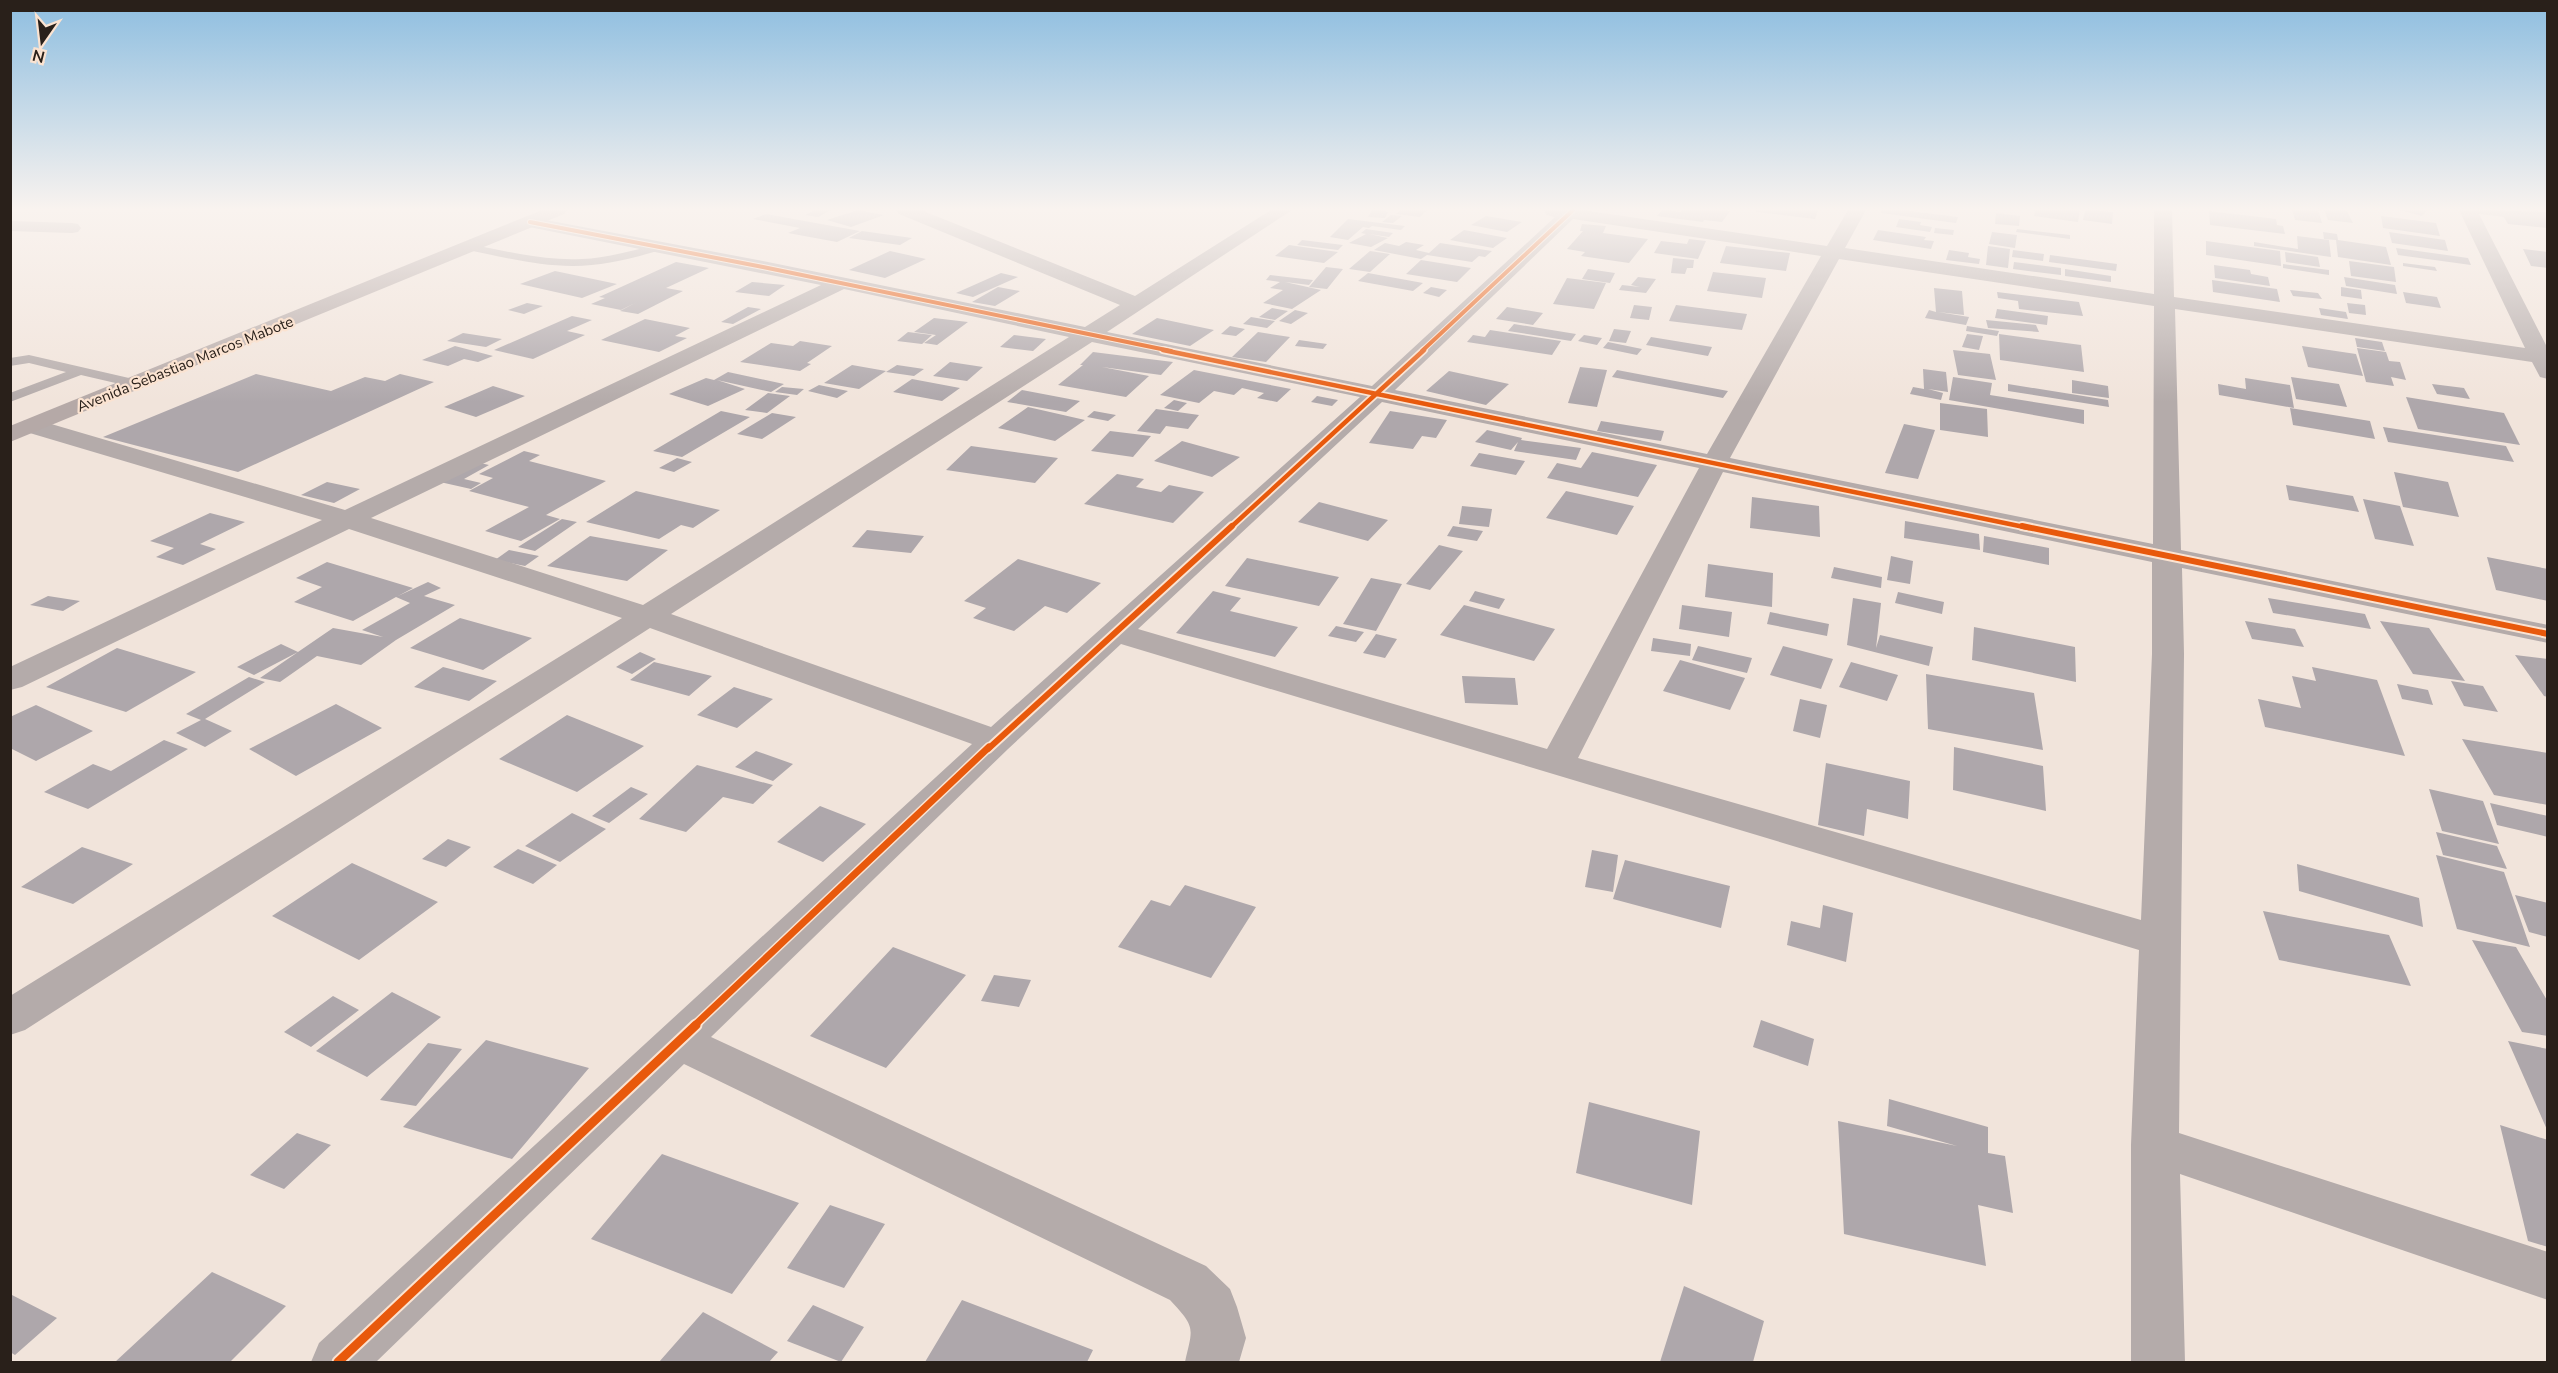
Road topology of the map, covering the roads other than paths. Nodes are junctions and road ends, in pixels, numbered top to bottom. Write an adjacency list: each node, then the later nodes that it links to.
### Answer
1 (403, 274): 17 (main road, Avenida Sebastiao Marcos Mabote)
2 (793, 274): 10 (street)
3 (1063, 274): 12 (street)
4 (1183, 274): 12 (street)
5 (1504, 274): 18 (street)
6 (1821, 274): 21 (street)
7 (1984, 274): 11 (street)
8 (2164, 274): 11 (street)
9 (2500, 274): 15 (street)
10 (839, 284): 13 (street); 22 (street)
11 (2165, 302): 15 (street); 23 (street)
12 (1137, 304): 13 (street)
13 (1087, 334): 18 (street); 24 (street)
14 (10, 362): 16 (lane)
15 (2545, 362)
16 (82, 370): 17 (lane); 19 (lane)
17 (137, 384): 20 (main road, Avenida Sebastiao Marcos Mabote)
18 (1377, 393): 21 (street); 25 (street)
19 (10, 398)
20 (21, 431): 22 (street)
21 (1715, 462): 23 (street); 29 (street)
22 (346, 519): 24 (street); 27 (street)
23 (2165, 556): 26 (street); 30 (street)
24 (648, 616): 28 (street); 31 (street)
25 (1116, 632): 28 (street); 29 (street)
26 (2547, 634)
27 (10, 680)
28 (996, 741): 32 (street)
29 (1557, 764): 30 (street)
30 (2160, 941): 33 (street)
31 (10, 1018)
32 (678, 1041): 35 (street); 36 (street)
33 (2155, 1145): 34 (street); 37 (street)
34 (2547, 1276)
35 (338, 1362)
36 (1212, 1362)
37 (2158, 1362)

